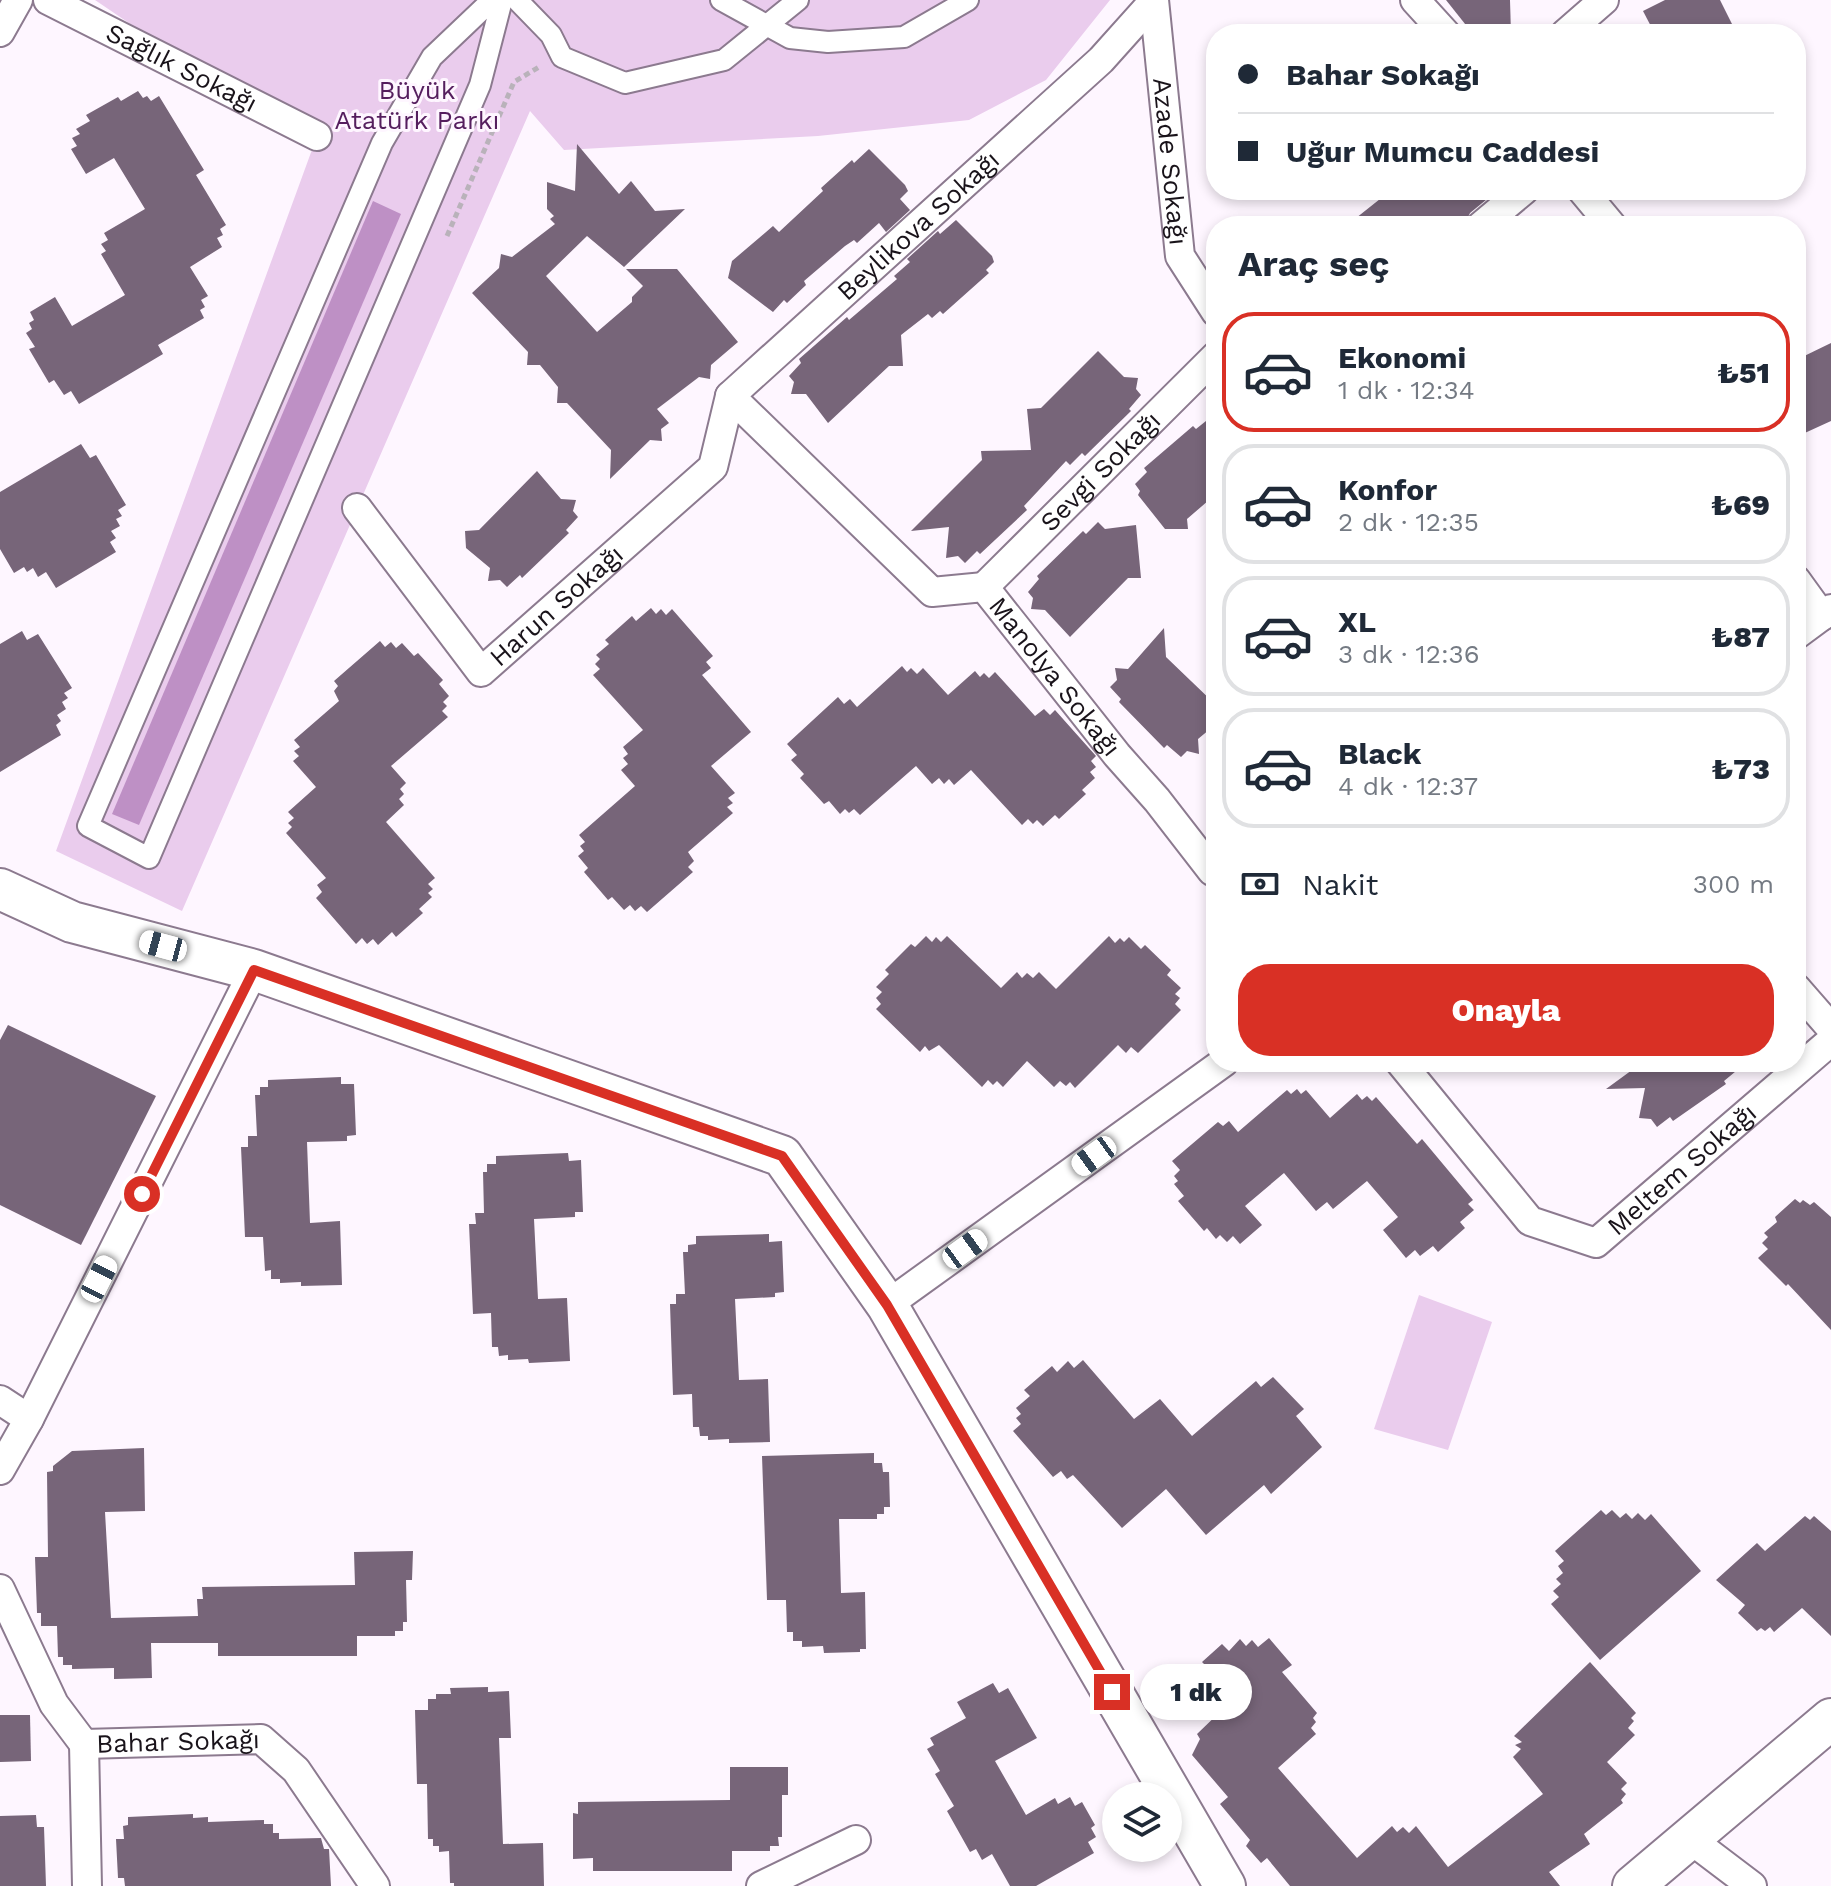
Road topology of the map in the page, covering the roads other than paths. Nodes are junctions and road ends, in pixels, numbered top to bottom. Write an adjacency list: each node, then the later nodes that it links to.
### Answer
1 (18, 0): 15 (street)
2 (48, 0): 16 (street, Sağlık Sokağı)
3 (492, 0): 4 (street)
4 (502, 0)
5 (517, 0): 14 (street)
6 (721, 0): 14 (street)
7 (798, 0): 14 (street)
8 (968, 0): 14 (street)
9 (1415, 0): 12 (street)
10 (1604, 0): 13 (street)
11 (1154, 1): 21 (street, Azade Sokağı); 23 (street, Beylikova Sokağı)
12 (1437, 24)
13 (1576, 24)
14 (767, 25)
15 (0, 32)
16 (317, 136)
17 (1512, 200): 19 (street)
18 (1590, 200): 20 (street)
19 (1493, 216)
20 (1604, 216)
21 (1206, 296)
22 (1206, 366): 25 (street, Sevgi Sokağı)
23 (730, 396): 24 (street, Harun Sokağı); 25 (street, Manolya Sokağı)
24 (357, 508)
25 (984, 587): 29 (street, Manolya Sokağı)
26 (1806, 591): 27 (street)
27 (1826, 613): 28 (street)
28 (1806, 628)
29 (1206, 863)
30 (0, 889): 31 (main road)
31 (254, 970): 39 (main road); 41 (street)
32 (1806, 999): 33 (street)
33 (1831, 1028)
34 (1831, 1041): 35 (street, Meltem Sokağı)
35 (1806, 1062)
36 (1210, 1072): 39 (street)
37 (1408, 1072): 38 (street, Meltem Sokağı)
38 (1795, 1072)
39 (887, 1305): 51 (main road)
40 (0, 1400): 41 (street)
41 (29, 1419): 42 (street)
42 (0, 1470)
43 (0, 1589): 45 (street, Bahar Sokağı)
44 (1831, 1719): 46 (main road)
45 (84, 1744): 48 (street); 49 (street, Bahar Sokağı)
46 (1690, 1839): 52 (main road); 53 (street)
47 (856, 1840): 50 (street)
48 (87, 1886)
49 (375, 1886)
50 (761, 1886)
51 (1225, 1886)
52 (1633, 1886)
53 (1752, 1886)

